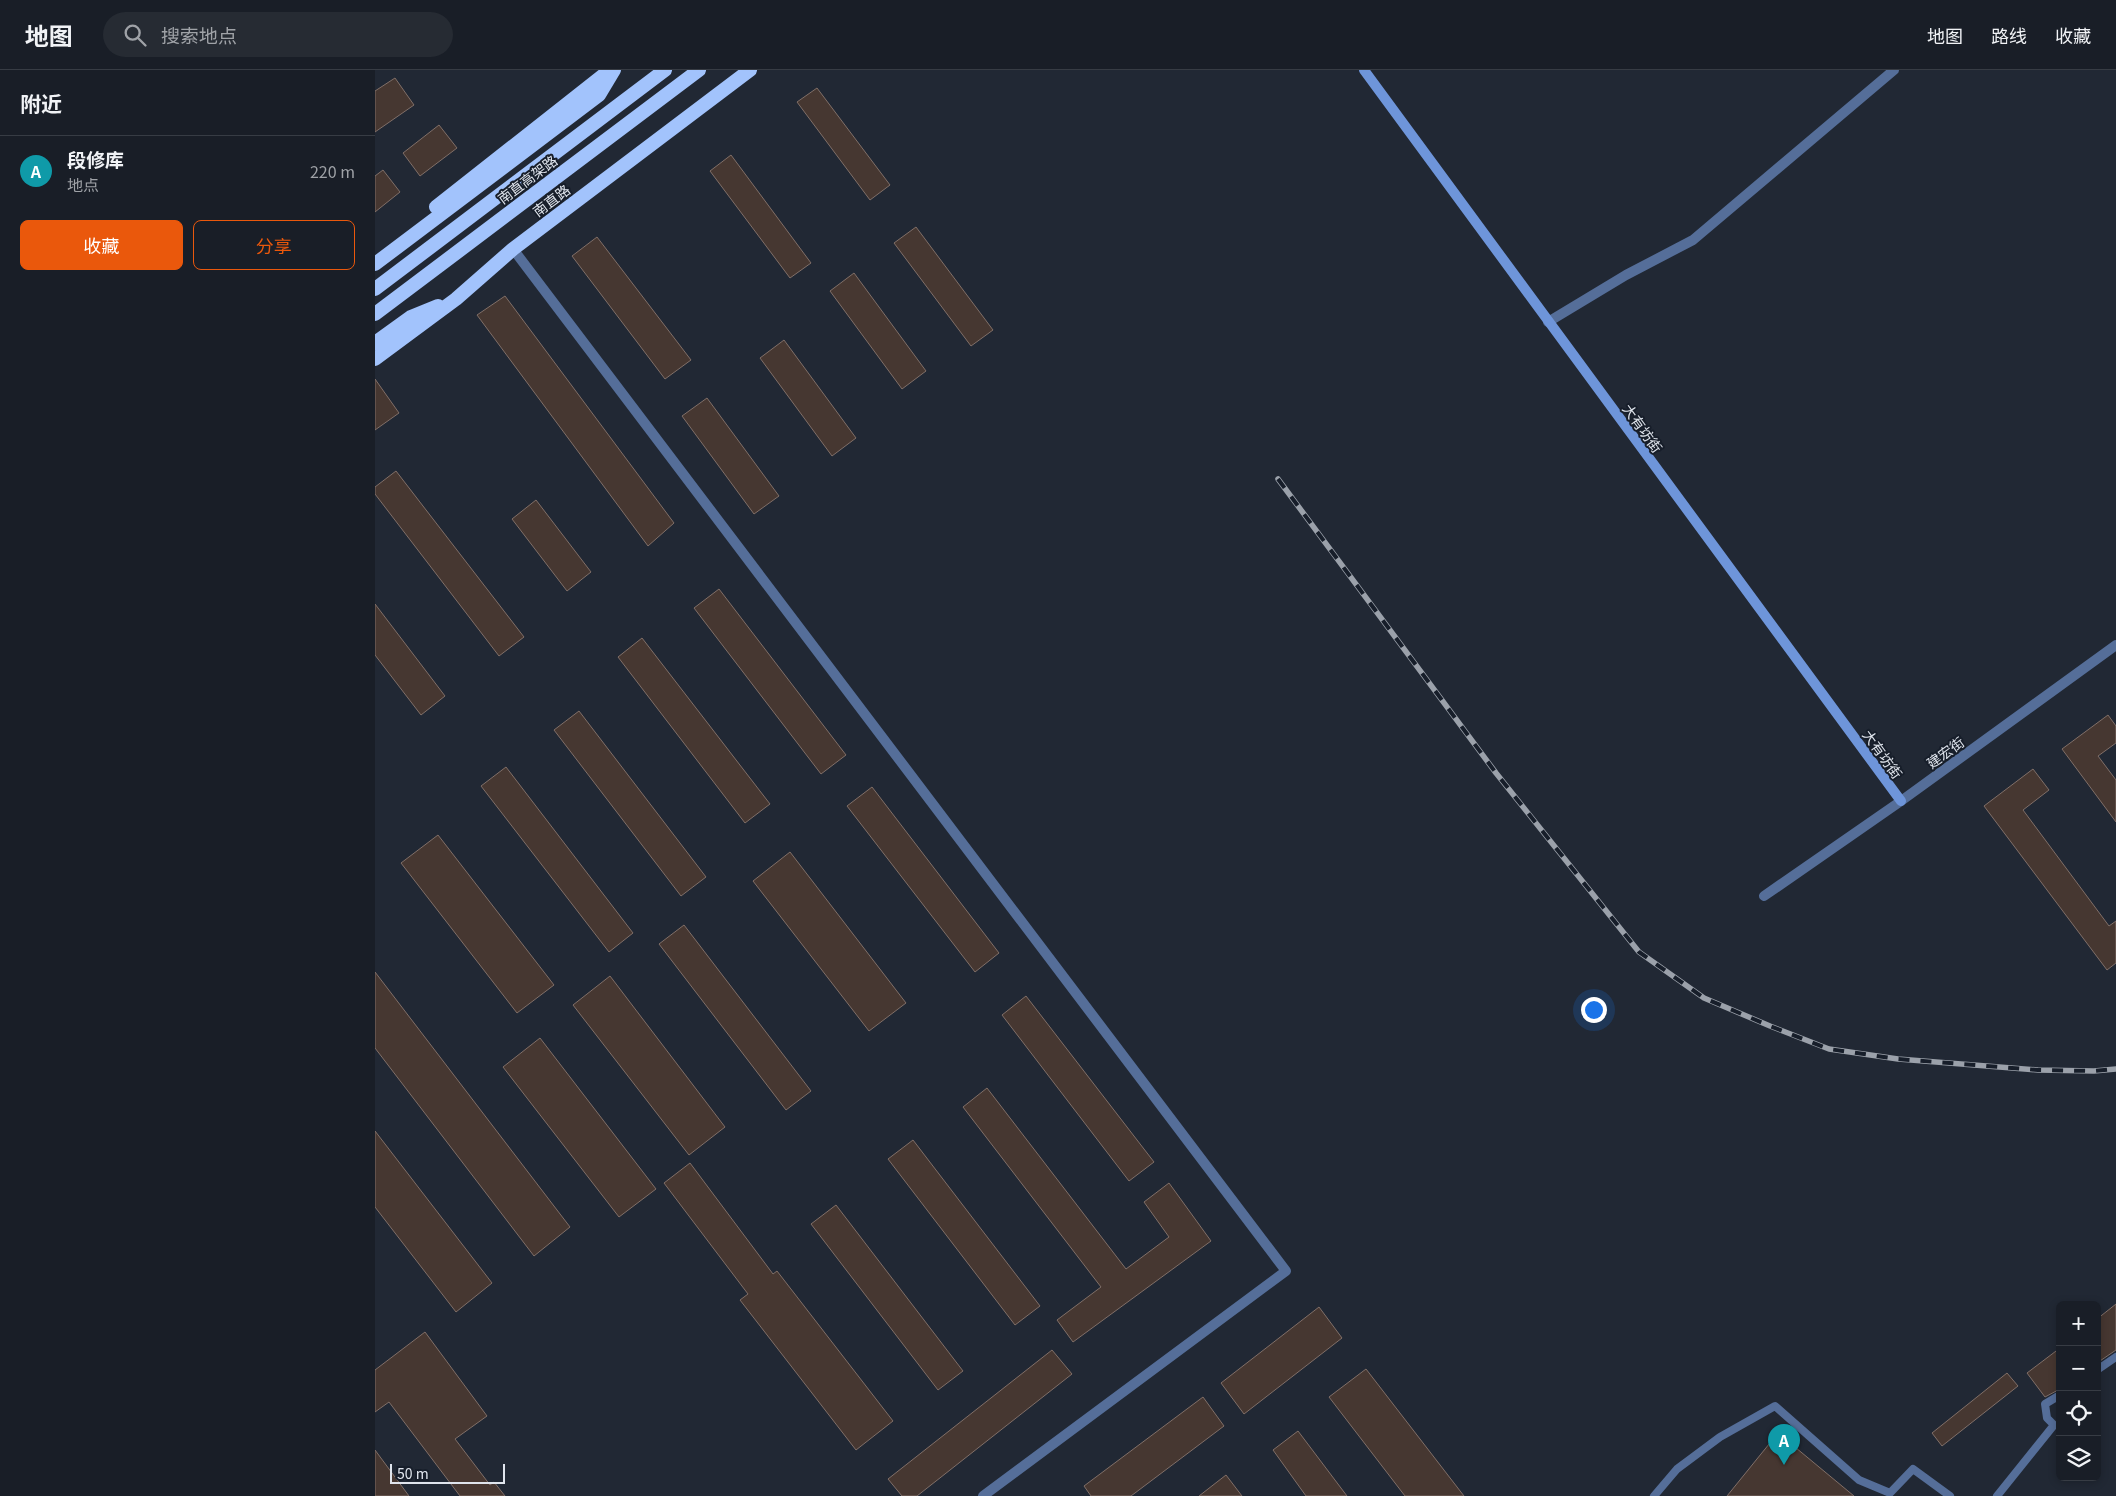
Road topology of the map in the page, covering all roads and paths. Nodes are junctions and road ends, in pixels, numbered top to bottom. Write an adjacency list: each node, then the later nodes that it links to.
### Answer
1 (612, 70): 8 (highway); 9 (highway)
2 (665, 70): 10 (highway, 南直高架路)
3 (699, 70): 12 (highway, 南直高架路)
4 (750, 70): 7 (highway, 南直路)
5 (1364, 70): 13 (main road, 大有坊街)
6 (1894, 70): 13 (street)
7 (513, 249): 11 (highway, 南直路); 22 (street)
8 (375, 254)
9 (375, 264)
10 (375, 288)
11 (456, 299): 14 (highway); 15 (highway, 南直路)
12 (375, 314)
13 (1548, 322): 17 (main road, 大有坊街)
14 (375, 343)
15 (375, 359)
16 (2116, 645): 17 (street, 建宏街)
17 (1901, 801): 18 (street, 建宏街)
18 (1764, 896)
19 (2116, 1358): 20 (lane)
20 (2101, 1367)
21 (2056, 1397): 25 (lane)
22 (983, 1496)
23 (1654, 1496): 24 (lane)
24 (1950, 1496)
25 (1997, 1496)

